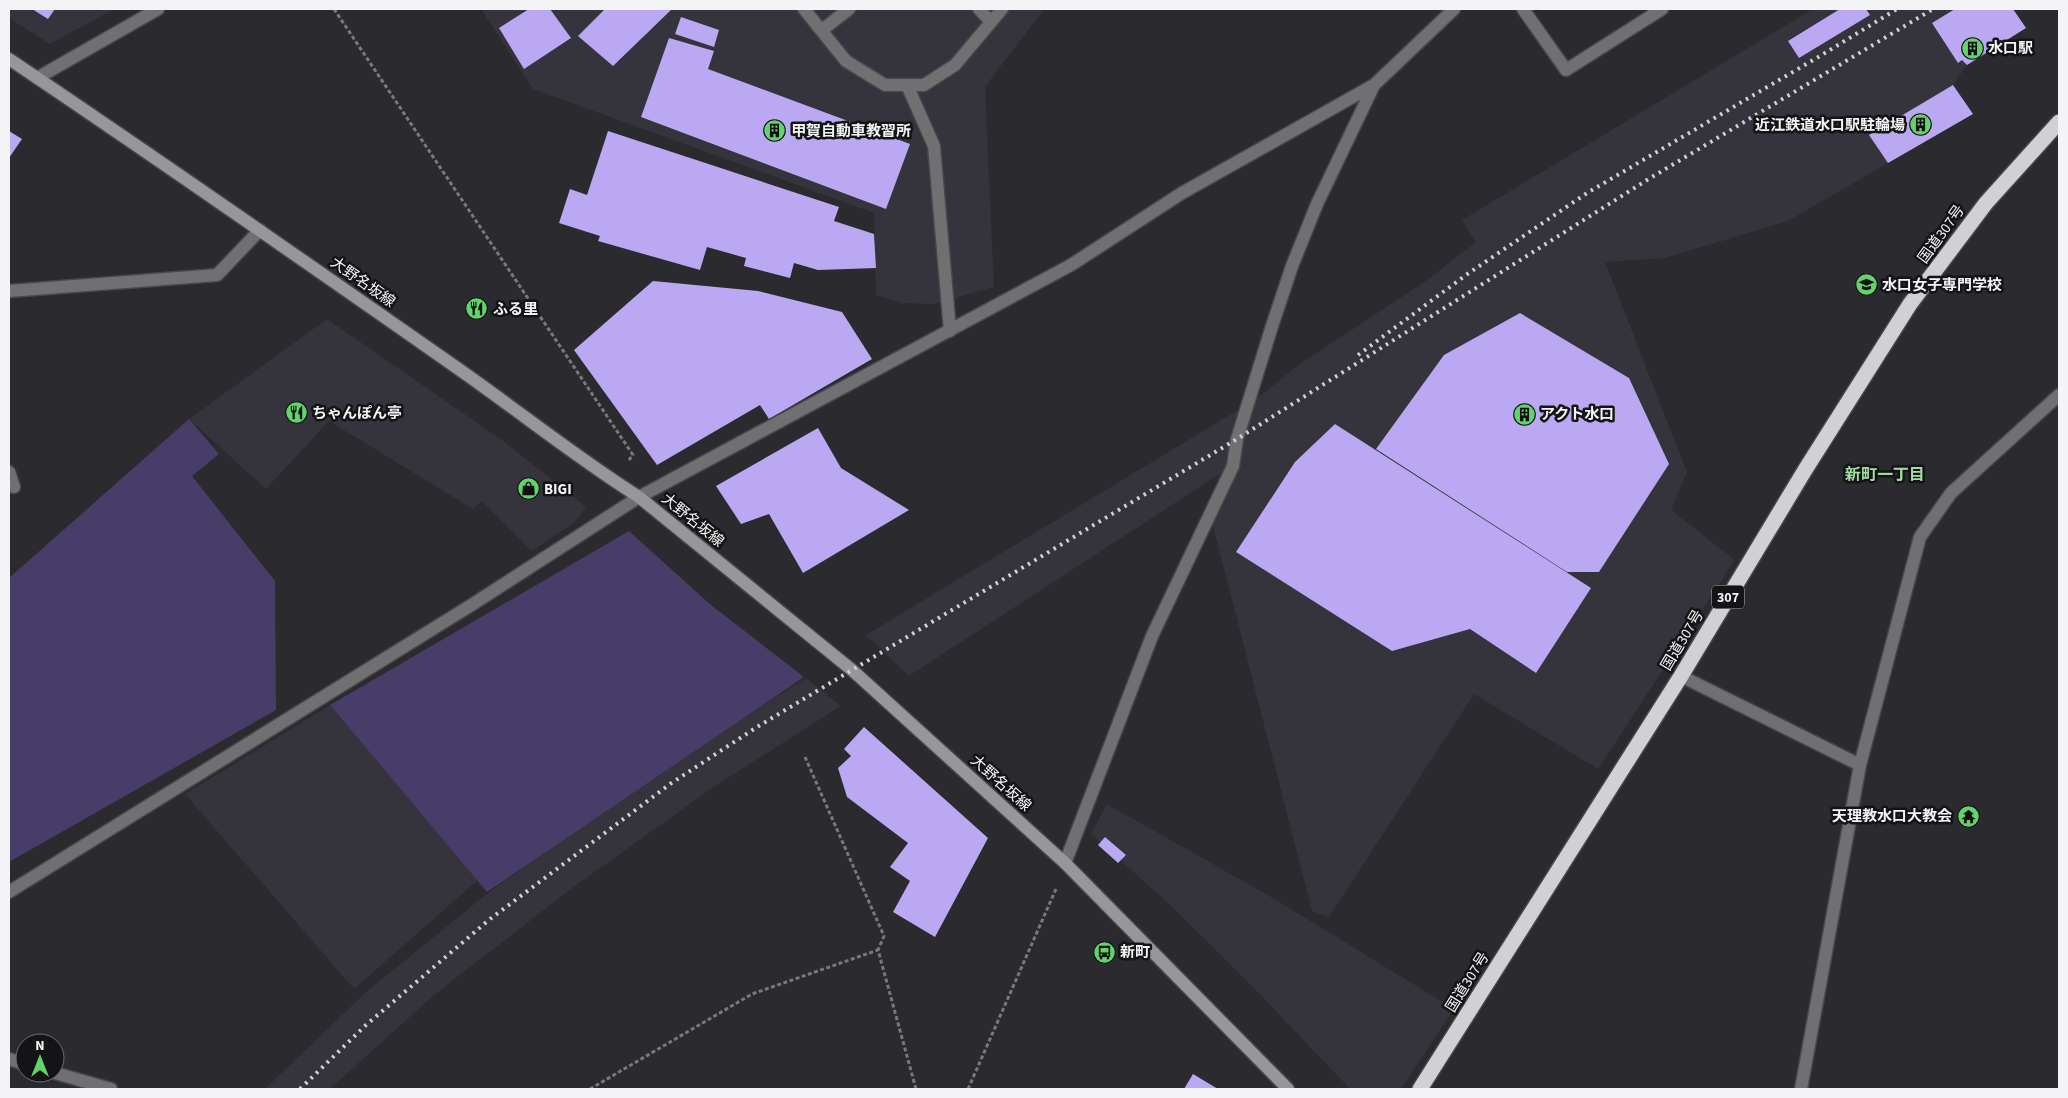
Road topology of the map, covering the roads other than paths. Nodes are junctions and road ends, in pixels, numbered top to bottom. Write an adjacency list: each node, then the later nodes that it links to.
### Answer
1 (158, 9): 12 (street)
2 (804, 9): 10 (street)
3 (848, 9): 10 (street)
4 (979, 9): 9 (street)
5 (1002, 9): 9 (street)
6 (1454, 9): 14 (street)
7 (1523, 9): 8 (street)
8 (1662, 9)
9 (991, 22): 13 (street)
10 (822, 30): 13 (street)
11 (9, 59): 12 (main road, 大野名坂線)
12 (37, 78): 16 (main road, 大野名坂線)
13 (907, 85): 18 (street)
14 (1374, 85): 18 (street); 25 (street)
15 (2059, 122): 23 (highway, 国道307号 / 307)
16 (260, 230): 17 (street); 22 (main road, 大野名坂線)
17 (9, 291)
18 (950, 331): 22 (street)
19 (2059, 395): 24 (street)
20 (9, 472): 21 (street)
21 (14, 487)
22 (639, 497): 25 (main road, 大野名坂線); 26 (street)
23 (1681, 676): 24 (street); 30 (highway, 国道307号 / 307)
24 (1860, 765): 31 (street)
25 (1065, 863): 29 (main road, 大野名坂線)
26 (9, 892)
27 (65, 1076): 28 (street)
28 (111, 1089)
29 (1288, 1089)
30 (1420, 1089)
31 (1801, 1089)

